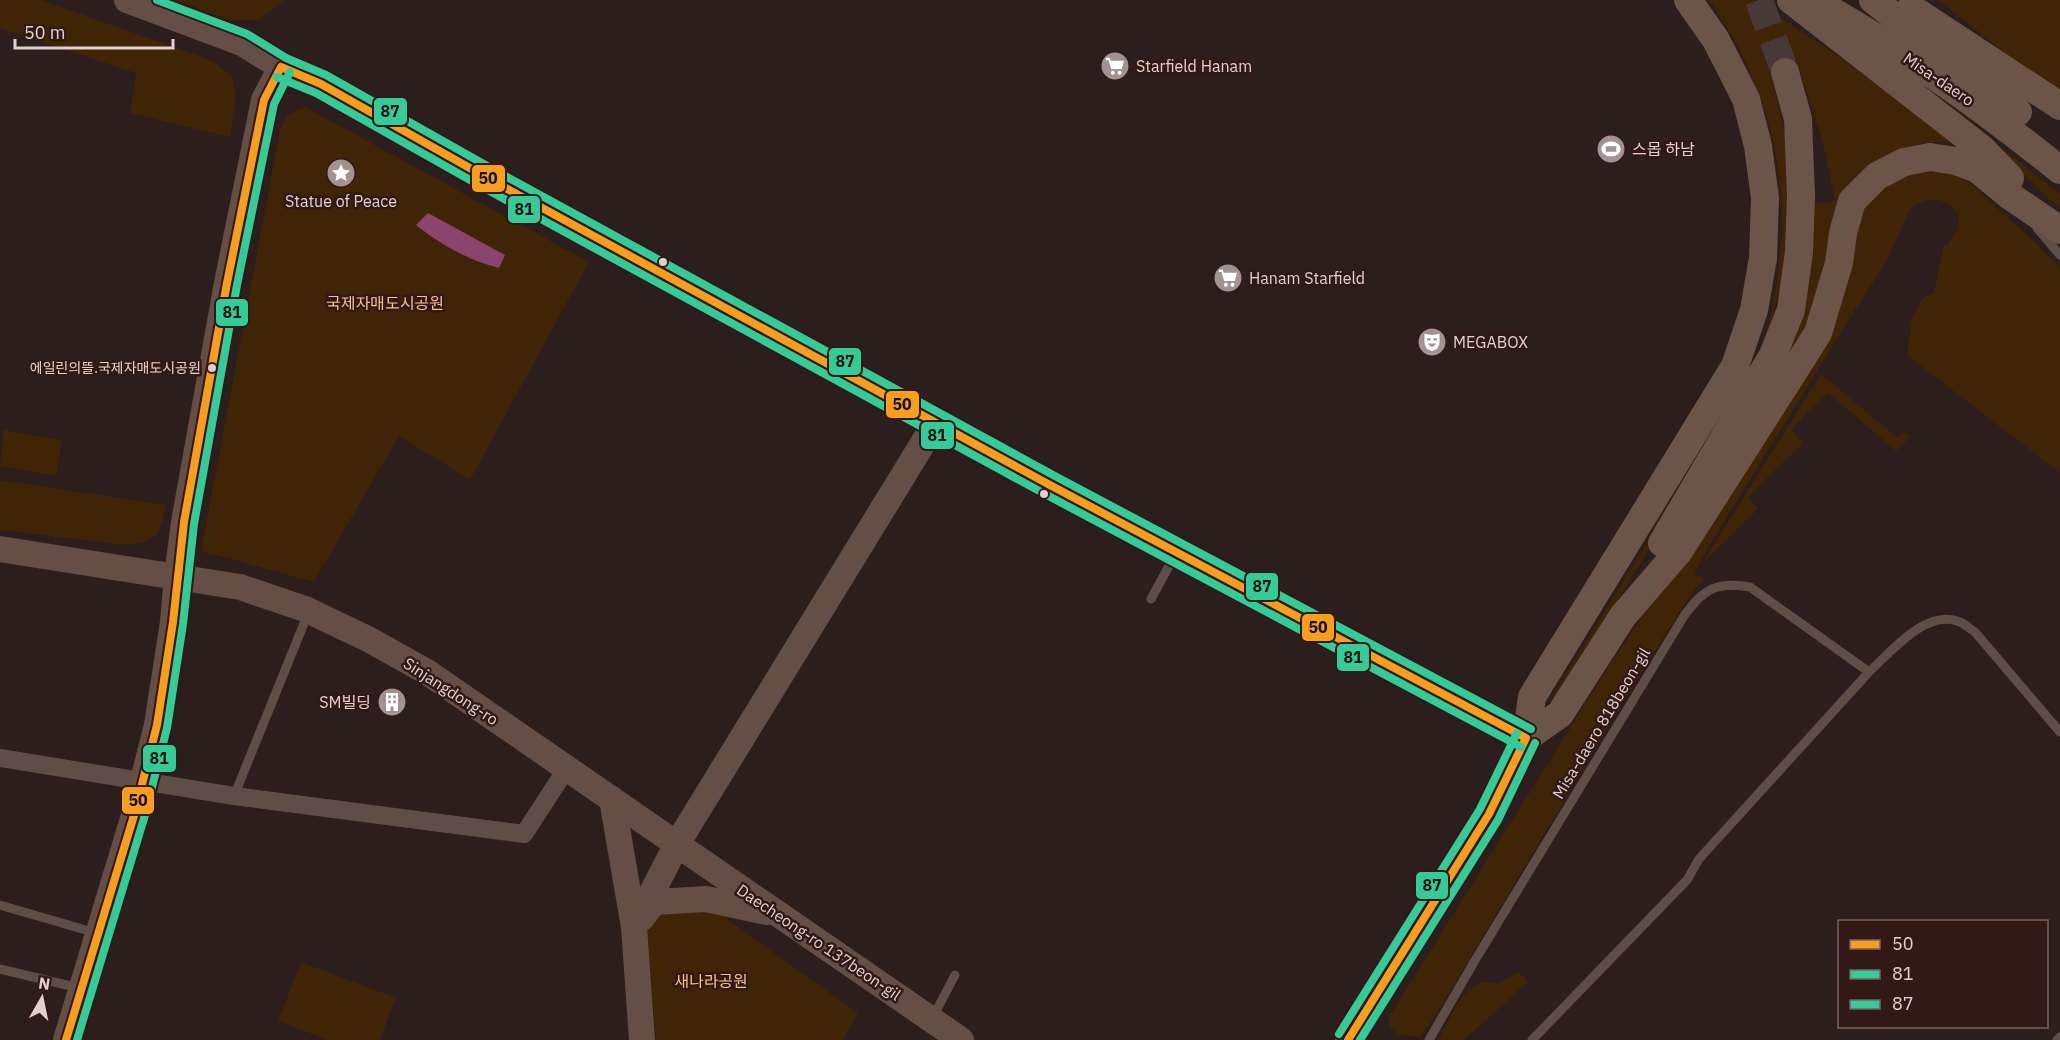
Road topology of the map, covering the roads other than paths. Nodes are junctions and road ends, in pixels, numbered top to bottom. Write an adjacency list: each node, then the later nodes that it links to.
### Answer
1 (127, 0): 7 (main road)
2 (1688, 0): 24 (main road)
3 (1791, 0): 13 (main road)
4 (1811, 0): 11 (main road, Misa-daero)
5 (1873, 0): 10 (main road, Misa-daero)
6 (1900, 0): 9 (main road)
7 (281, 67): 15 (main road); 18 (main road)
8 (1785, 72): 21 (main road)
9 (2060, 106)
10 (2060, 145)
11 (2060, 170)
12 (2010, 196): 13 (main road); 14 (lane); 21 (main road)
13 (2060, 230)
14 (2060, 255)
15 (936, 422): 17 (main road); 30 (main road)
16 (0, 549): 18 (main road, Sinjangdong-ro)
17 (1176, 553): 19 (lane); 24 (main road)
18 (177, 576): 20 (main road, Sinjangdong-ro); 27 (main road)
19 (1151, 598)
20 (309, 611): 26 (main road, Sinjangdong-ro); 28 (lane)
21 (1623, 616): 24 (main road)
22 (1869, 672): 23 (lane); 43 (lane, Misa-daero 818beon-gil); 44 (lane)
23 (2060, 732)
24 (1526, 738): 39 (main road)
25 (0, 758): 27 (street)
26 (567, 768): 28 (street); 29 (main road, Sinjangdong-ro)
27 (143, 781): 28 (street); 34 (main road)
28 (234, 795)
29 (612, 799): 30 (main road, Sinjangdong-ro); 33 (main road)
30 (677, 844): 32 (main road, Daecheong-ro 137beon-gil); 33 (main road)
31 (0, 905): 34 (lane)
32 (781, 915): 33 (main road); 38 (main road, Daecheong-ro 137beon-gil)
33 (634, 927): 41 (main road)
34 (99, 934): 37 (main road)
35 (0, 969): 37 (lane)
36 (956, 975): 38 (lane)
37 (82, 988): 40 (main road)
38 (932, 1019): 42 (main road, Daecheong-ro 137beon-gil)
39 (1357, 1037)
40 (66, 1040)
41 (642, 1040)
42 (961, 1040)
43 (1429, 1040)
44 (1532, 1040)

